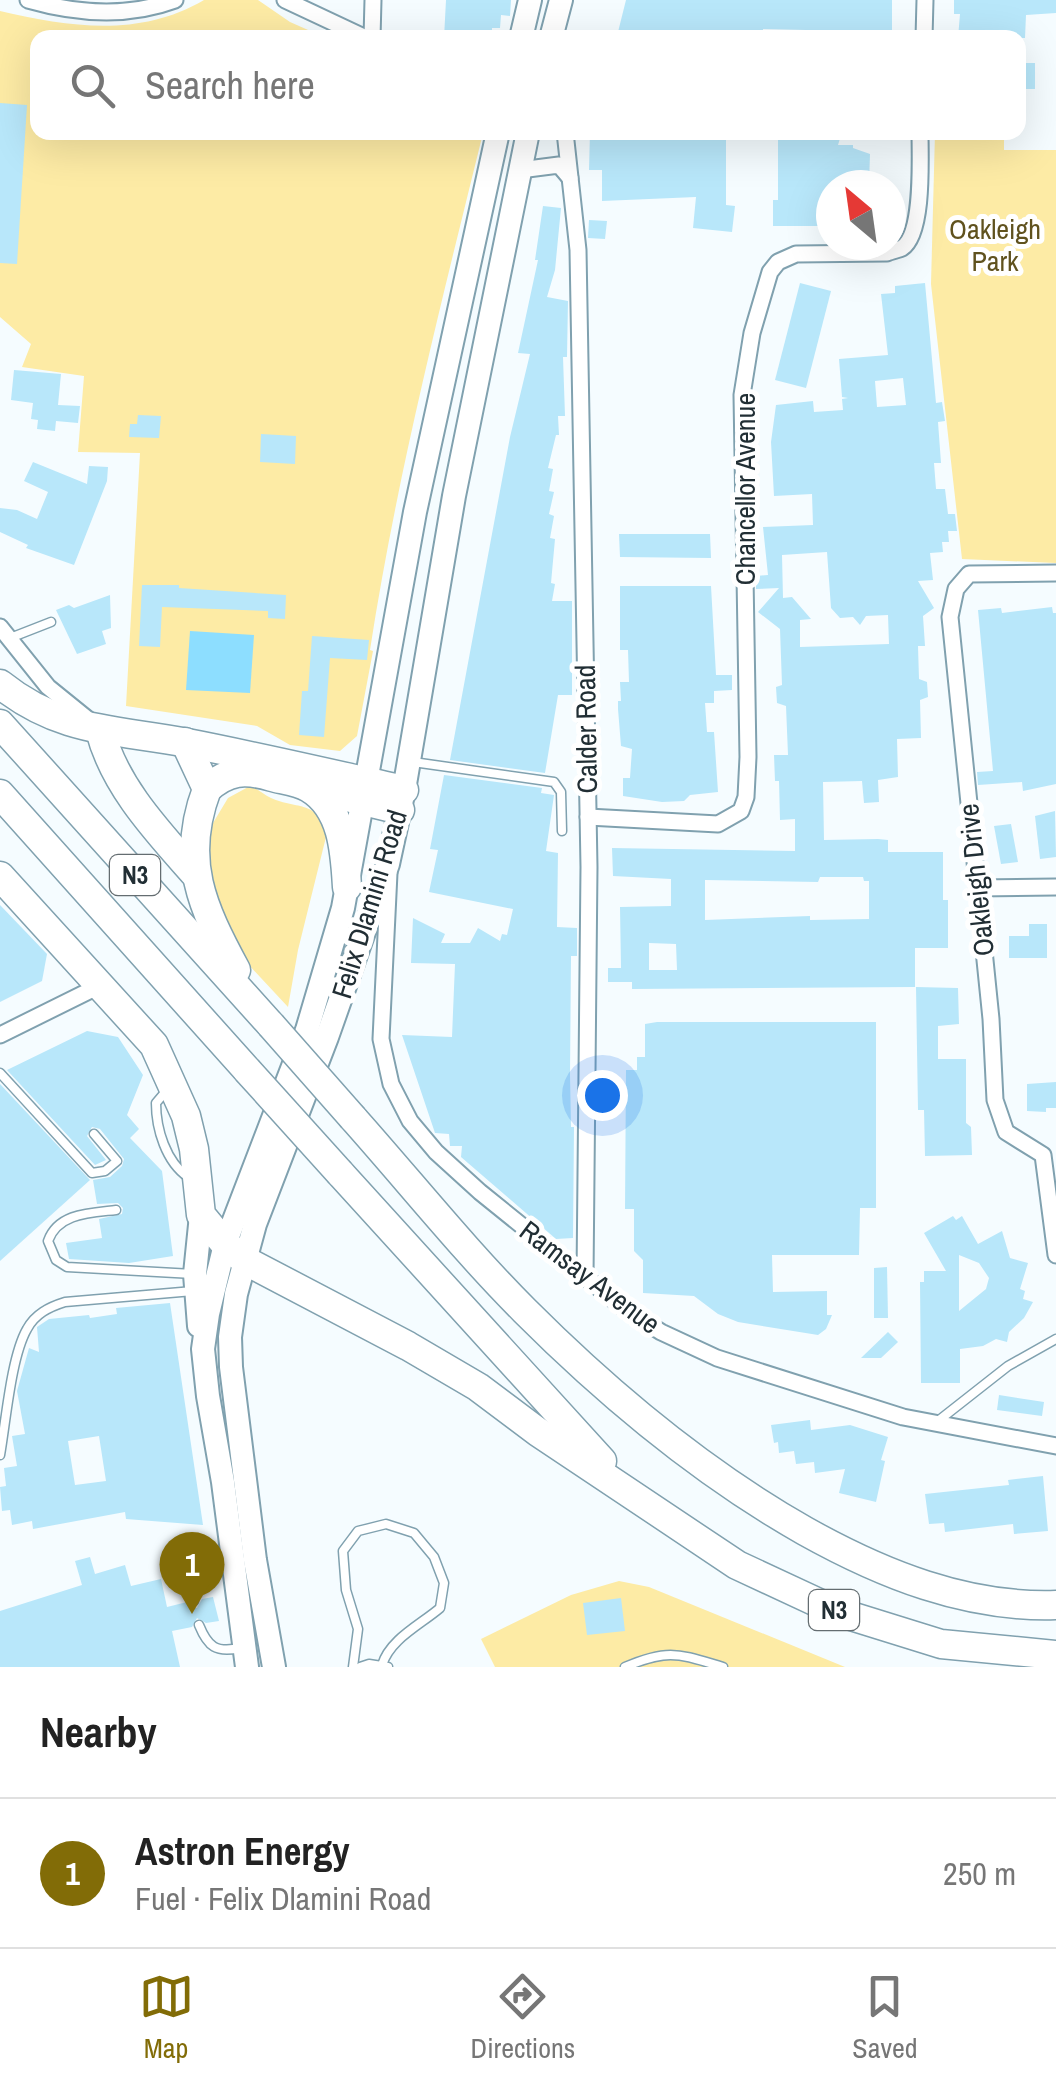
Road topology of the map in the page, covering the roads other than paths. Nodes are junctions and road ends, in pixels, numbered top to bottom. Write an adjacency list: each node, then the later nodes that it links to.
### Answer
1 (28, 0): 2 (street)
2 (175, 0)
3 (285, 0): 8 (street)
4 (372, 0): 9 (street)
5 (530, 0): 10 (main road)
6 (561, 0): 11 (main road)
7 (925, 0): 12 (street)
8 (351, 30)
9 (370, 30)
10 (523, 30)
11 (553, 30)
12 (924, 30)
13 (496, 140): 29 (main road, Felix Dlamini Road)
14 (526, 140): 17 (main road, Felix Dlamini Road)
15 (566, 140): 18 (street, Calder Road)
16 (920, 140): 32 (street, Chancellor Avenue)
17 (520, 170): 18 (street); 26 (main road, Felix Dlamini Road)
18 (572, 182): 32 (street, Calder Road)
19 (1056, 572): 38 (street, Oakleigh Drive)
20 (51, 622): 21 (lane)
21 (5, 632): 24 (street)
22 (0, 684): 24 (highway)
23 (0, 724): 41 (highway, N3)
24 (100, 730): 25 (highway); 35 (highway)
25 (185, 742): 28 (highway); 29 (highway)
26 (408, 761): 31 (main road, Felix Dlamini Road); 33 (lane)
27 (310, 788): 28 (highway); 29 (highway); 37 (highway)
28 (207, 789): 35 (highway)
29 (362, 791): 31 (highway); 37 (main road, Felix Dlamini Road)
30 (0, 794): 56 (highway, N3, bridge)
31 (402, 800): 34 (main road, Felix Dlamini Road)
32 (588, 817): 50 (street, Calder Road)
33 (562, 831)
34 (388, 864): 48 (main road, Felix Dlamini Road); 50 (street, Ramsay Avenue)
35 (195, 874): 41 (highway)
36 (0, 876): 40 (highway)
37 (348, 887): 48 (main road, Felix Dlamini Road)
38 (978, 888): 39 (street); 45 (street, Oakleigh Drive)
39 (1056, 888)
40 (100, 985): 42 (street); 47 (highway)
41 (264, 1018): 59 (highway, N3, bridge)
42 (0, 1034)
43 (0, 1073): 44 (lane)
44 (94, 1134)
45 (1050, 1155): 49 (street, Oakleigh Drive)
46 (116, 1210): 51 (lane)
47 (201, 1215): 48 (highway); 51 (main road)
48 (235, 1252): 51 (main road, Felix Dlamini Road); 56 (highway); 57 (main road, Felix Dlamini Road)
49 (1056, 1255)
50 (585, 1277): 53 (street, Ramsay Avenue)
51 (201, 1286): 55 (lane); 57 (main road, Felix Dlamini Road)
52 (1056, 1339): 53 (lane)
53 (935, 1424): 54 (street, Ramsay Avenue)
54 (1056, 1446)
55 (0, 1454)
56 (638, 1498): 62 (highway, N3)
57 (245, 1563): 58 (lane); 61 (main road, Felix Dlamini Road); 63 (main road, Felix Dlamini Road)
58 (194, 1601)
59 (1056, 1605)
60 (199, 1625): 63 (lane)
61 (268, 1638): 63 (lane); 65 (main road, Felix Dlamini Road)
62 (1056, 1655)
63 (246, 1657)
64 (385, 1666): 66 (lane); 66 (lane)
65 (274, 1667)
66 (356, 1667)
67 (626, 1667): 68 (lane)
68 (723, 1667)

